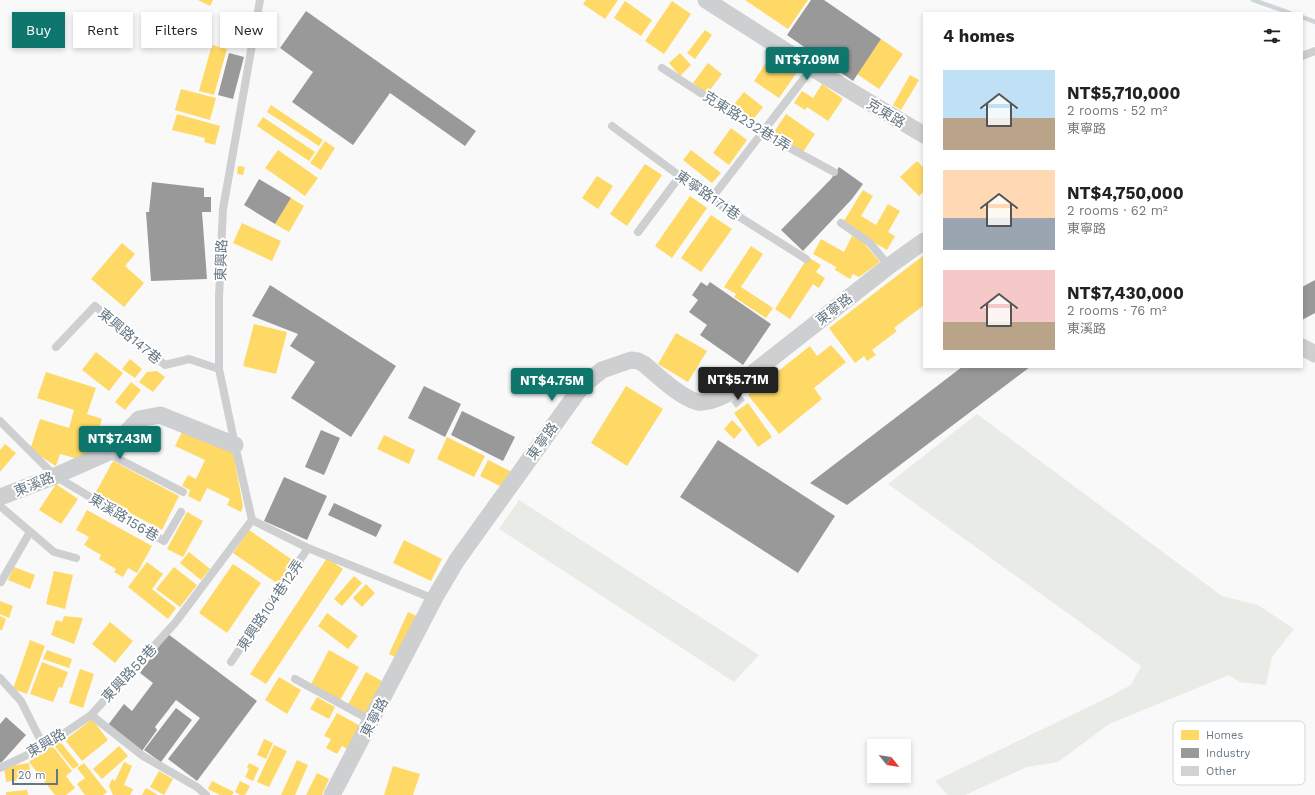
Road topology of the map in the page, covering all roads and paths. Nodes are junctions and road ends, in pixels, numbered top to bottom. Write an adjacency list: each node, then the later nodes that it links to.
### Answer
1 (260, 0): 21 (lane, 東興路)
2 (706, 0): 6 (street, 克東路)
3 (1315, 51): 4 (lane)
4 (1303, 56)
5 (662, 68): 8 (lane, 克東路232巷1弄)
6 (812, 68): 8 (lane); 9 (street, 克東路)
7 (612, 126): 11 (lane, 東寧路171巷)
8 (762, 133): 10 (lane, 克東路232巷1弄); 12 (lane)
9 (923, 135)
10 (834, 172)
11 (680, 176): 12 (lane, 東寧路171巷); 14 (lane)
12 (711, 199): 16 (lane, 東寧路171巷)
13 (841, 223): 17 (lane)
14 (638, 232)
15 (923, 242): 17 (street, 東寧路)
16 (806, 259)
17 (889, 266): 35 (street, 東寧路)
18 (56, 347): 21 (lane, 東興路147巷)
19 (1303, 348): 20 (street)
20 (1315, 354)
21 (219, 369): 23 (lane, 東興路)
22 (0, 421): 25 (lane)
23 (235, 445): 24 (street, 東溪路); 30 (lane, 東興路)
24 (107, 453): 25 (street, 東溪路); 26 (lane)
25 (55, 476): 27 (street, 東溪路); 29 (lane, 東溪路156巷)
26 (183, 492)
27 (0, 498)
28 (0, 506): 31 (lane)
29 (181, 512)
30 (252, 520): 32 (lane); 39 (lane, 東興路58巷)
31 (30, 532): 33 (lane); 34 (lane)
32 (308, 548): 35 (lane); 36 (lane, 東興路104巷12弄)
33 (76, 558)
34 (1, 582)
35 (434, 599): 40 (street, 東寧路)
36 (231, 662)
37 (0, 678): 41 (lane)
38 (294, 678): 40 (lane)
39 (91, 714): 41 (lane, 東興路); 43 (lane, 東興路58巷)
40 (372, 721): 44 (street, 東寧路)
41 (44, 746): 42 (lane, 東興路)
42 (0, 768)
43 (206, 795)
44 (332, 795)

